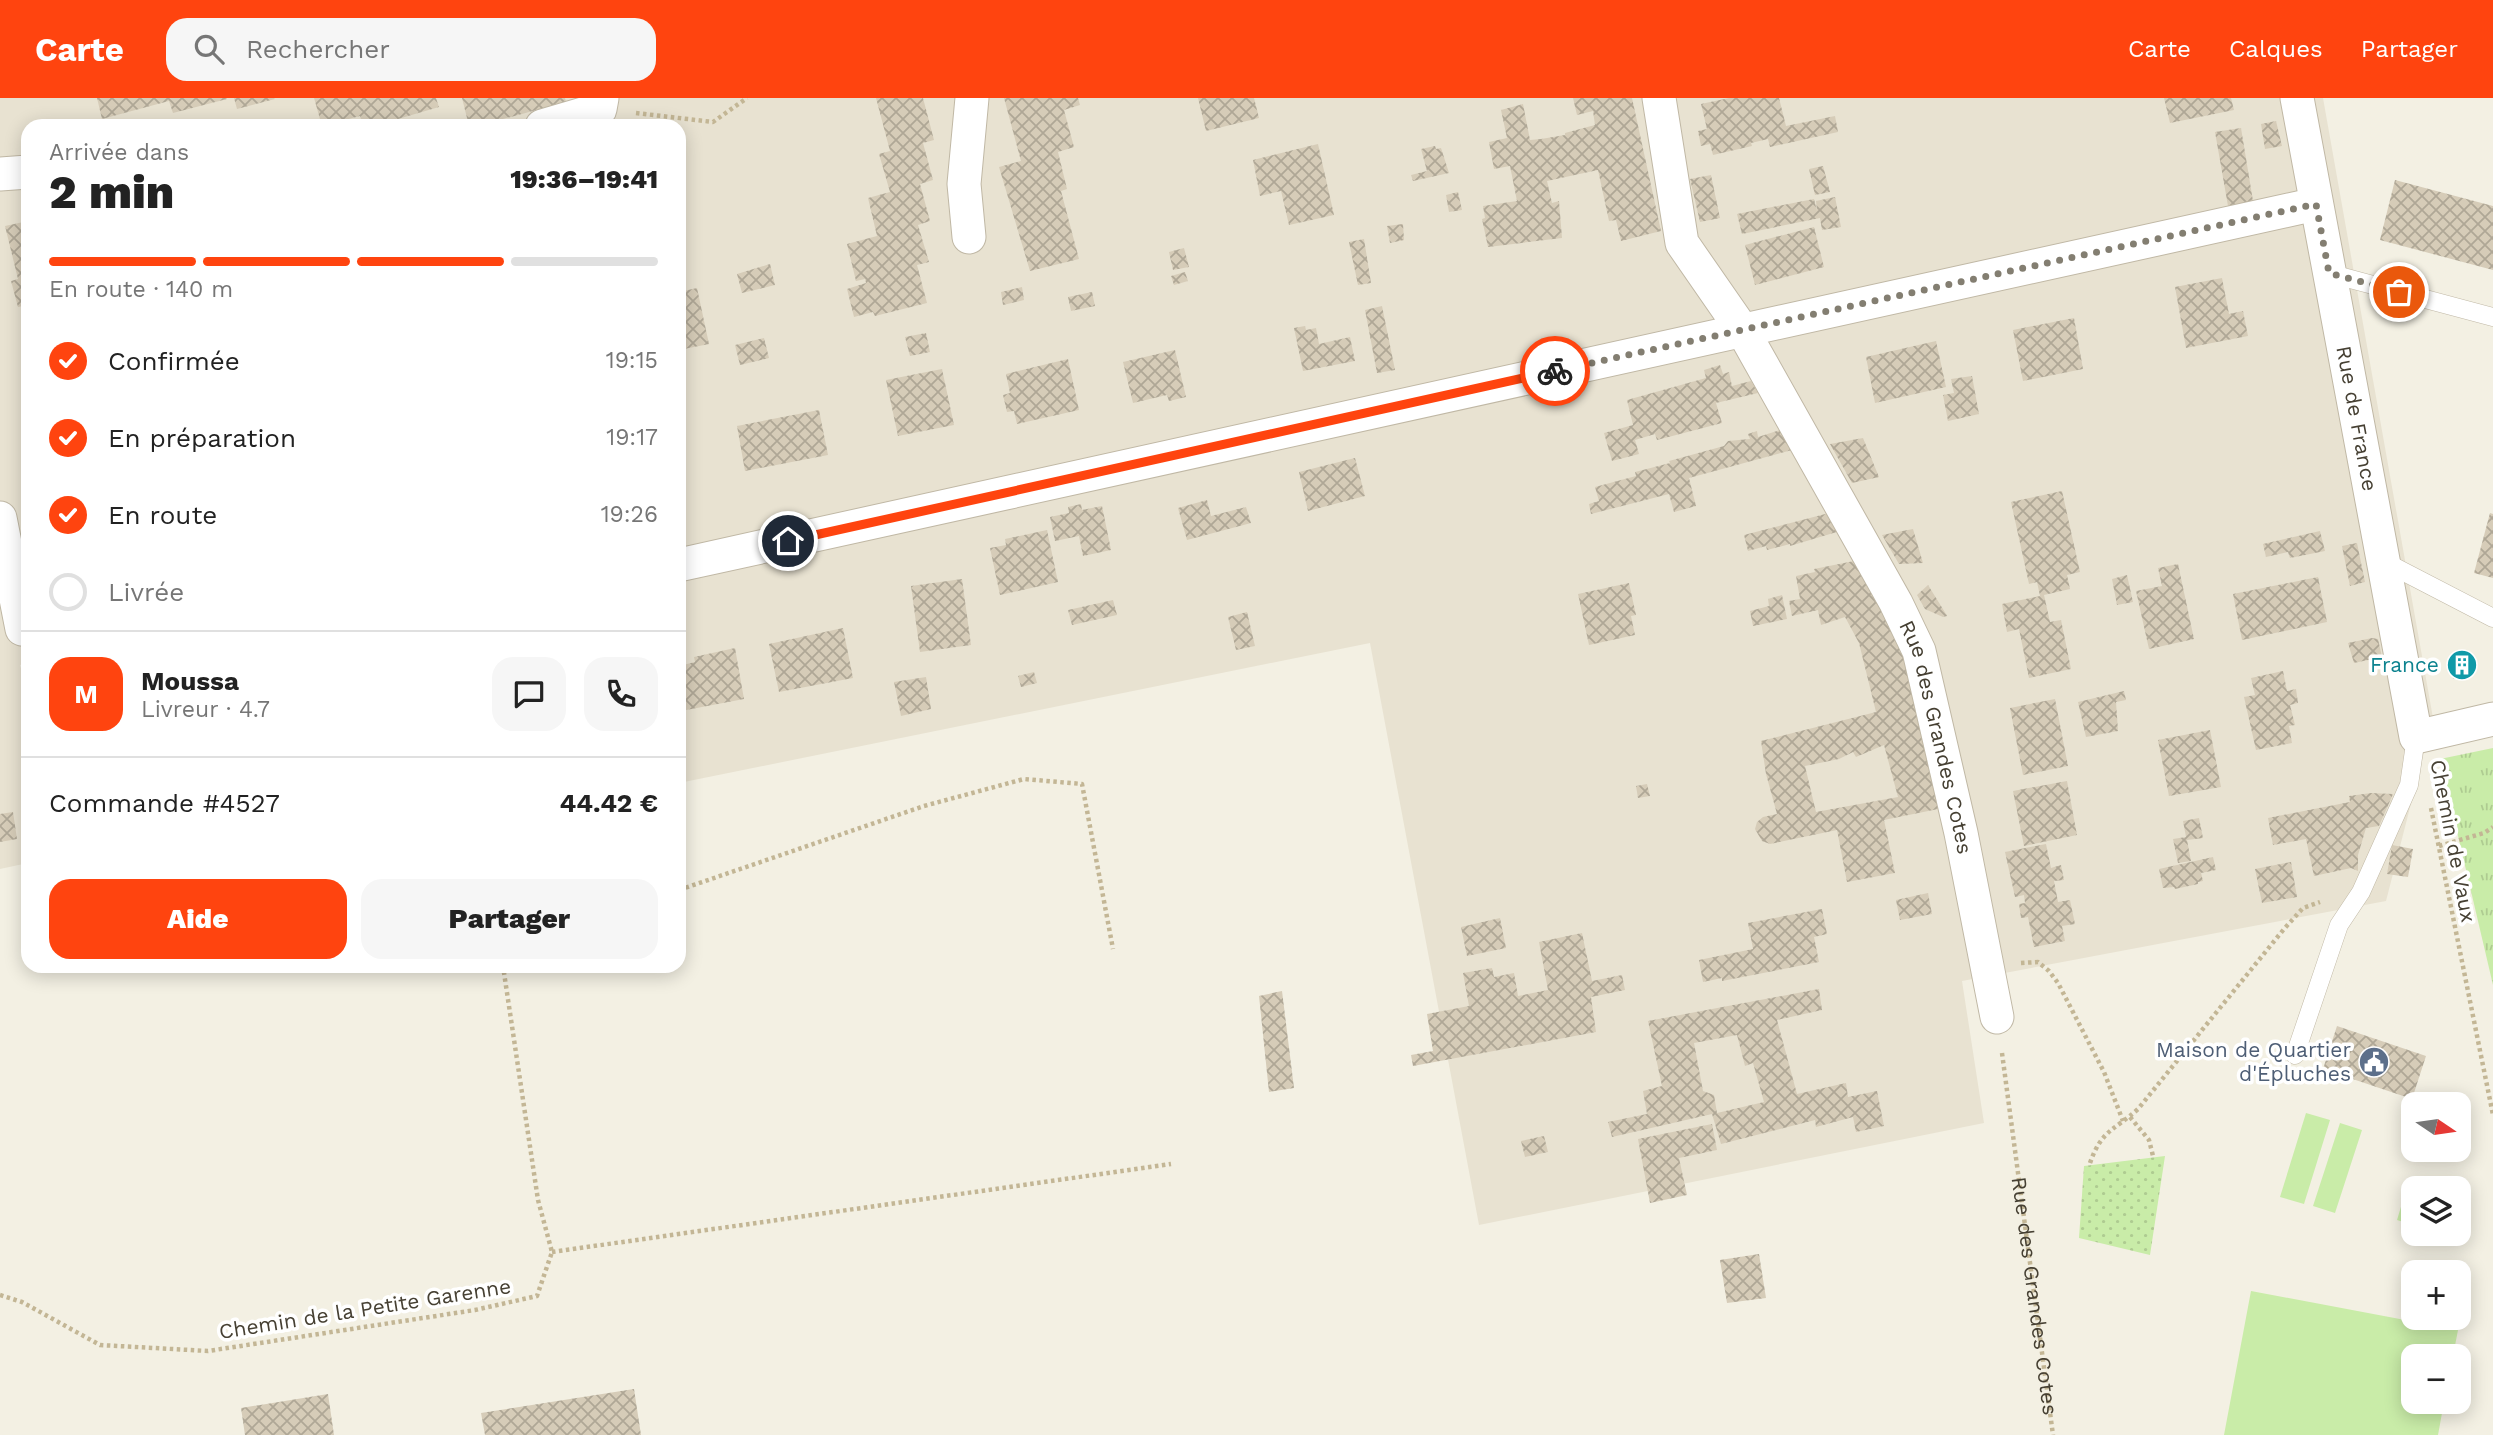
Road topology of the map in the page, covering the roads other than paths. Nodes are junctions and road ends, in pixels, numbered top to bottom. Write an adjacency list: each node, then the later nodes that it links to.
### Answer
1 (972, 98): 9 (street)
2 (1659, 98): 12 (street, Rue des Grandes Cotes)
3 (2297, 98): 8 (street, Rue de France)
4 (601, 104): 5 (street)
5 (561, 119)
6 (21, 172): 7 (street)
7 (0, 174)
8 (2316, 204): 10 (street, Rue de France); 12 (street)
9 (969, 237)
10 (2329, 273): 11 (lane); 14 (street, Rue de France)
11 (2493, 317)
12 (1743, 331): 15 (street); 20 (street, Rue des Grandes Cotes)
13 (0, 518): 17 (street)
14 (2383, 561): 16 (lane); 19 (street, Rue de France)
15 (686, 563)
16 (2493, 618)
17 (17, 629)
18 (2493, 719): 19 (street)
19 (2416, 737): 21 (lane)
20 (1997, 1017)
21 (2295, 1055)

